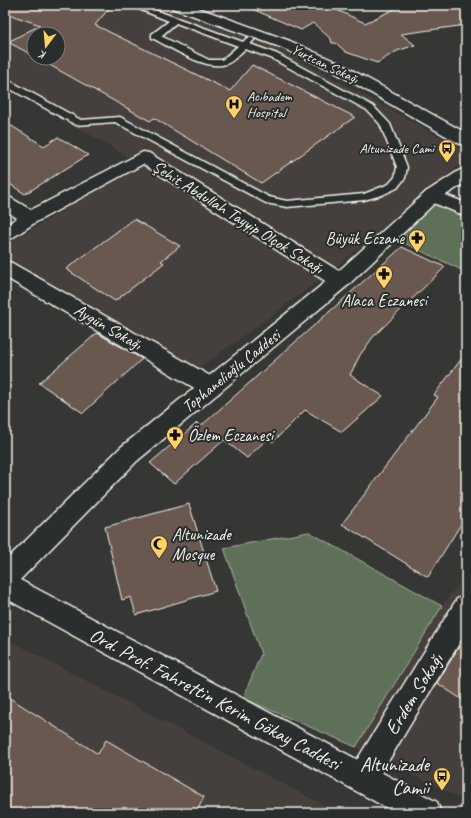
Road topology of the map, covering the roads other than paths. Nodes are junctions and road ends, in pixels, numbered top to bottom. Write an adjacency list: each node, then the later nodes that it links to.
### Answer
1 (133, 5): 3 (lane)
2 (176, 5): 4 (street, Yurtcan Sokağı)
3 (175, 20): 5 (lane); 5 (lane)
4 (257, 34): 5 (lane); 7 (street, Yurtcan Sokağı)
5 (245, 45): 6 (lane)
6 (5, 82)
7 (466, 140)
8 (466, 174): 9 (street, Tophanelioğlu Caddesi)
9 (432, 196): 11 (street); 15 (street, Tophanelioğlu Caddesi)
10 (5, 202): 12 (street)
11 (466, 210)
12 (30, 218): 13 (street); 15 (street, Şehit Abdullah Tayyip Olçok Sokağı)
13 (5, 234)
14 (5, 268): 16 (street, Aygün Sokağı)
15 (340, 281): 16 (street, Tophanelioğlu Caddesi)
16 (211, 387): 17 (street, Tophanelioğlu Caddesi)
17 (5, 578)
18 (5, 584): 20 (street, Ord. Prof. Fahrettin Kerim Gökay Caddesi)
19 (466, 608): 20 (street, Erdem Sokağı)
20 (362, 778): 21 (street, Ord. Prof. Fahrettin Kerim Gökay Caddesi)
21 (426, 813)

